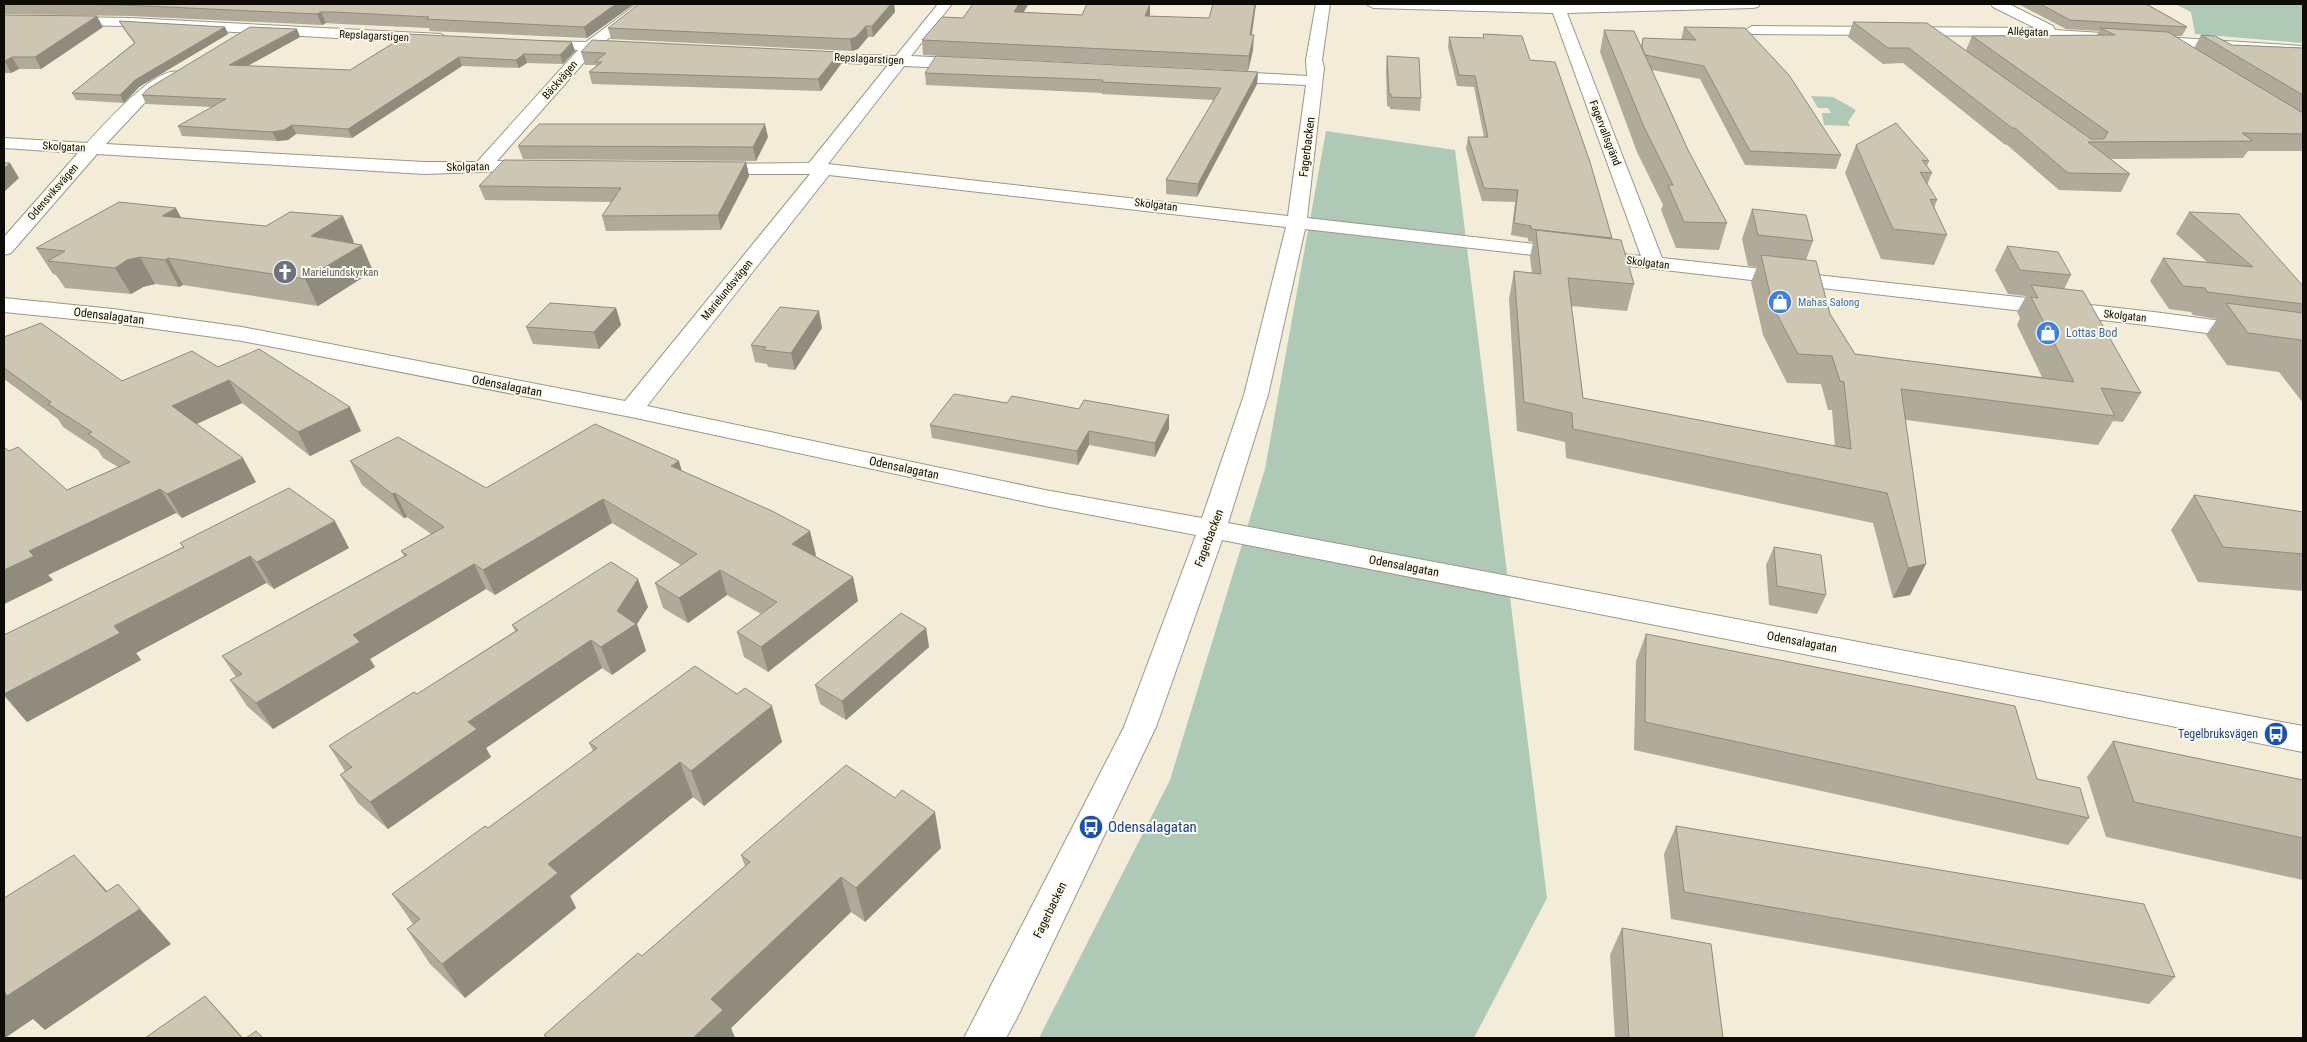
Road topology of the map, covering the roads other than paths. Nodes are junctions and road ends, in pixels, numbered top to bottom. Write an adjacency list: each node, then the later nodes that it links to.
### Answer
1 (646, 4): 17 (street, Bäckvägen)
2 (945, 4): 23 (street, Marielundsvägen)
3 (1323, 4): 27 (street, Fagerbacken)
4 (1373, 4): 7 (street)
5 (1753, 4): 7 (street)
6 (1998, 4): 12 (street)
7 (1557, 6): 36 (street, Fagervallsgränd)
8 (4, 20): 9 (street, Repslagarstigen)
9 (247, 30): 13 (street, Repslagarstigen); 16 (street)
10 (1752, 30): 11 (street, Allégatan)
11 (1924, 30): 12 (street, Allégatan); 18 (street)
12 (2058, 34): 14 (street, Allégatan)
13 (455, 40)
14 (2162, 40): 20 (street, Allégatan); 22 (street)
15 (518, 43): 17 (street)
16 (222, 45)
17 (590, 46): 19 (street); 30 (street, Bäckvägen)
18 (1946, 47)
19 (639, 49)
20 (2303, 51)
21 (786, 56): 23 (street, Repslagarstigen)
22 (2193, 59)
23 (898, 60): 24 (street, Repslagarstigen); 33 (street, Marielundsvägen)
24 (984, 65)
25 (184, 68): 29 (street, Odensviksvägen)
26 (1207, 76): 27 (street)
27 (1314, 81): 34 (street, Fagerbacken)
28 (4, 144): 29 (street, Skolgatan)
29 (92, 148): 30 (street, Skolgatan); 35 (street, Odensviksvägen)
30 (483, 166): 31 (street, Skolgatan)
31 (557, 167)
32 (694, 168): 33 (street, Skolgatan)
33 (819, 169): 34 (street, Skolgatan); 39 (street, Marielundsvägen)
34 (1297, 223): 36 (street, Skolgatan); 40 (street, Fagerbacken)
35 (4, 248)
36 (1654, 264): 38 (street, Skolgatan)
37 (4, 305): 39 (street, Odensalagatan)
38 (2303, 339)
39 (631, 410): 40 (street, Odensalagatan)
40 (1213, 528): 41 (street, Odensalagatan); 42 (street, Fagerbacken)
41 (2303, 739)
42 (984, 1038)

